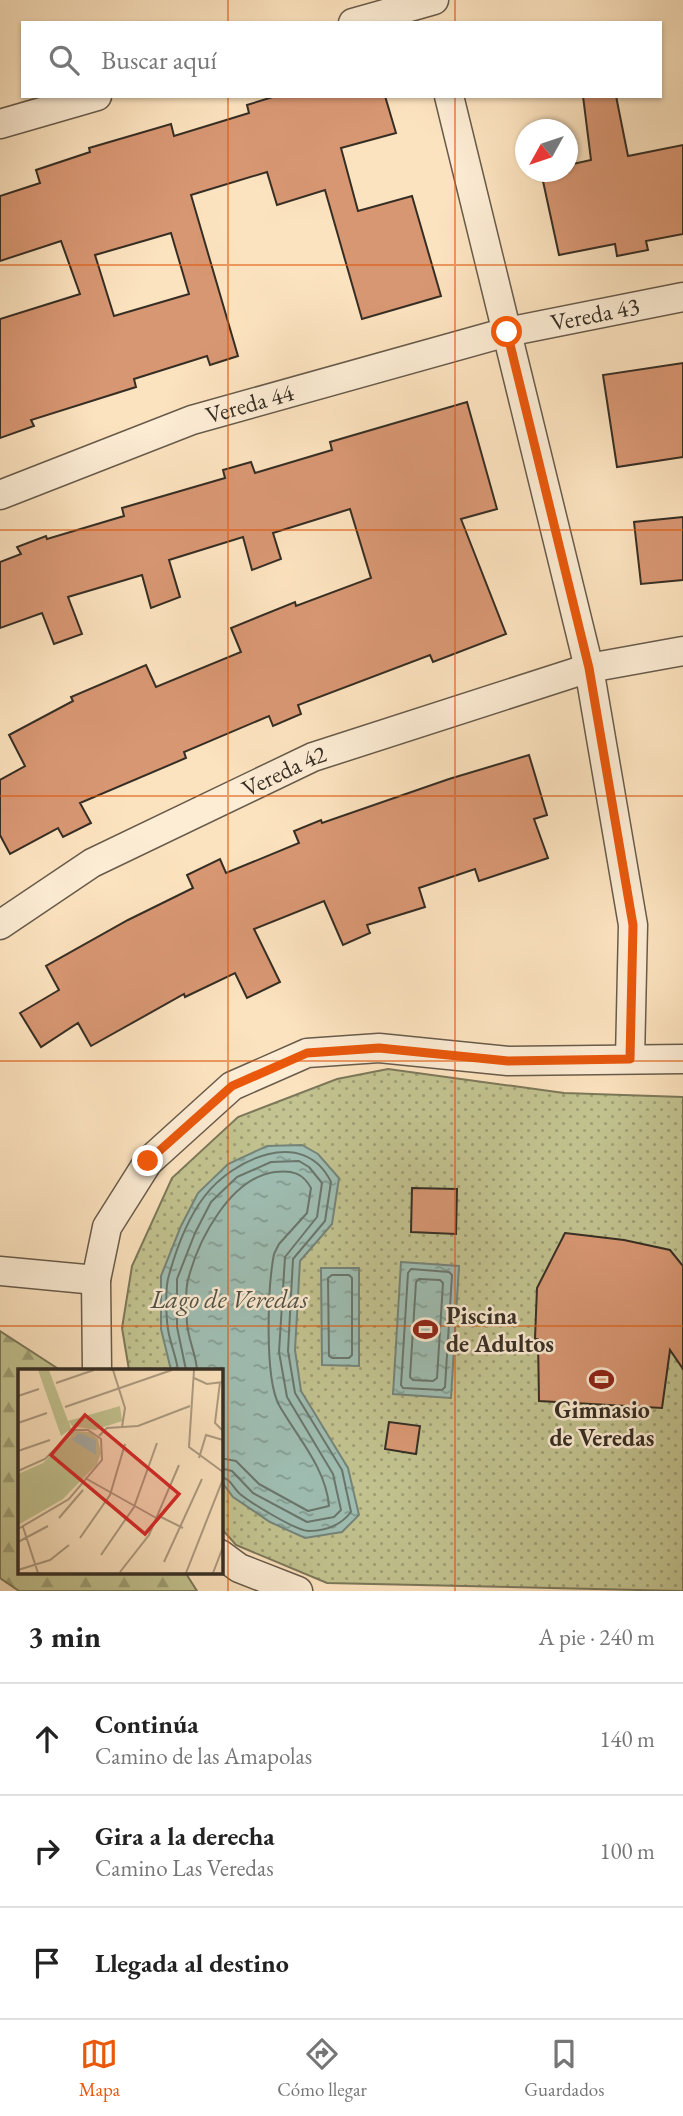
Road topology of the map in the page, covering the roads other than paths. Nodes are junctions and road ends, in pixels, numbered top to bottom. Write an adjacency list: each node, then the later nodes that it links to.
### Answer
1 (384, 7): 2 (street); 3 (street)
2 (431, 8)
3 (357, 21)
4 (90, 98): 6 (street)
5 (449, 98): 8 (street)
6 (0, 124)
7 (683, 297): 8 (street, Vereda 43)
8 (507, 332): 9 (street, Vereda 44); 11 (street)
9 (0, 495)
10 (683, 651): 11 (street, Vereda 42)
11 (589, 668): 12 (street, Vereda 42); 13 (street)
12 (0, 925)
13 (630, 1059): 14 (street); 16 (street)
14 (683, 1059)
15 (0, 1271): 16 (street)
16 (96, 1280): 17 (street)
17 (97, 1369)
18 (222, 1555): 19 (street)
19 (298, 1591)

